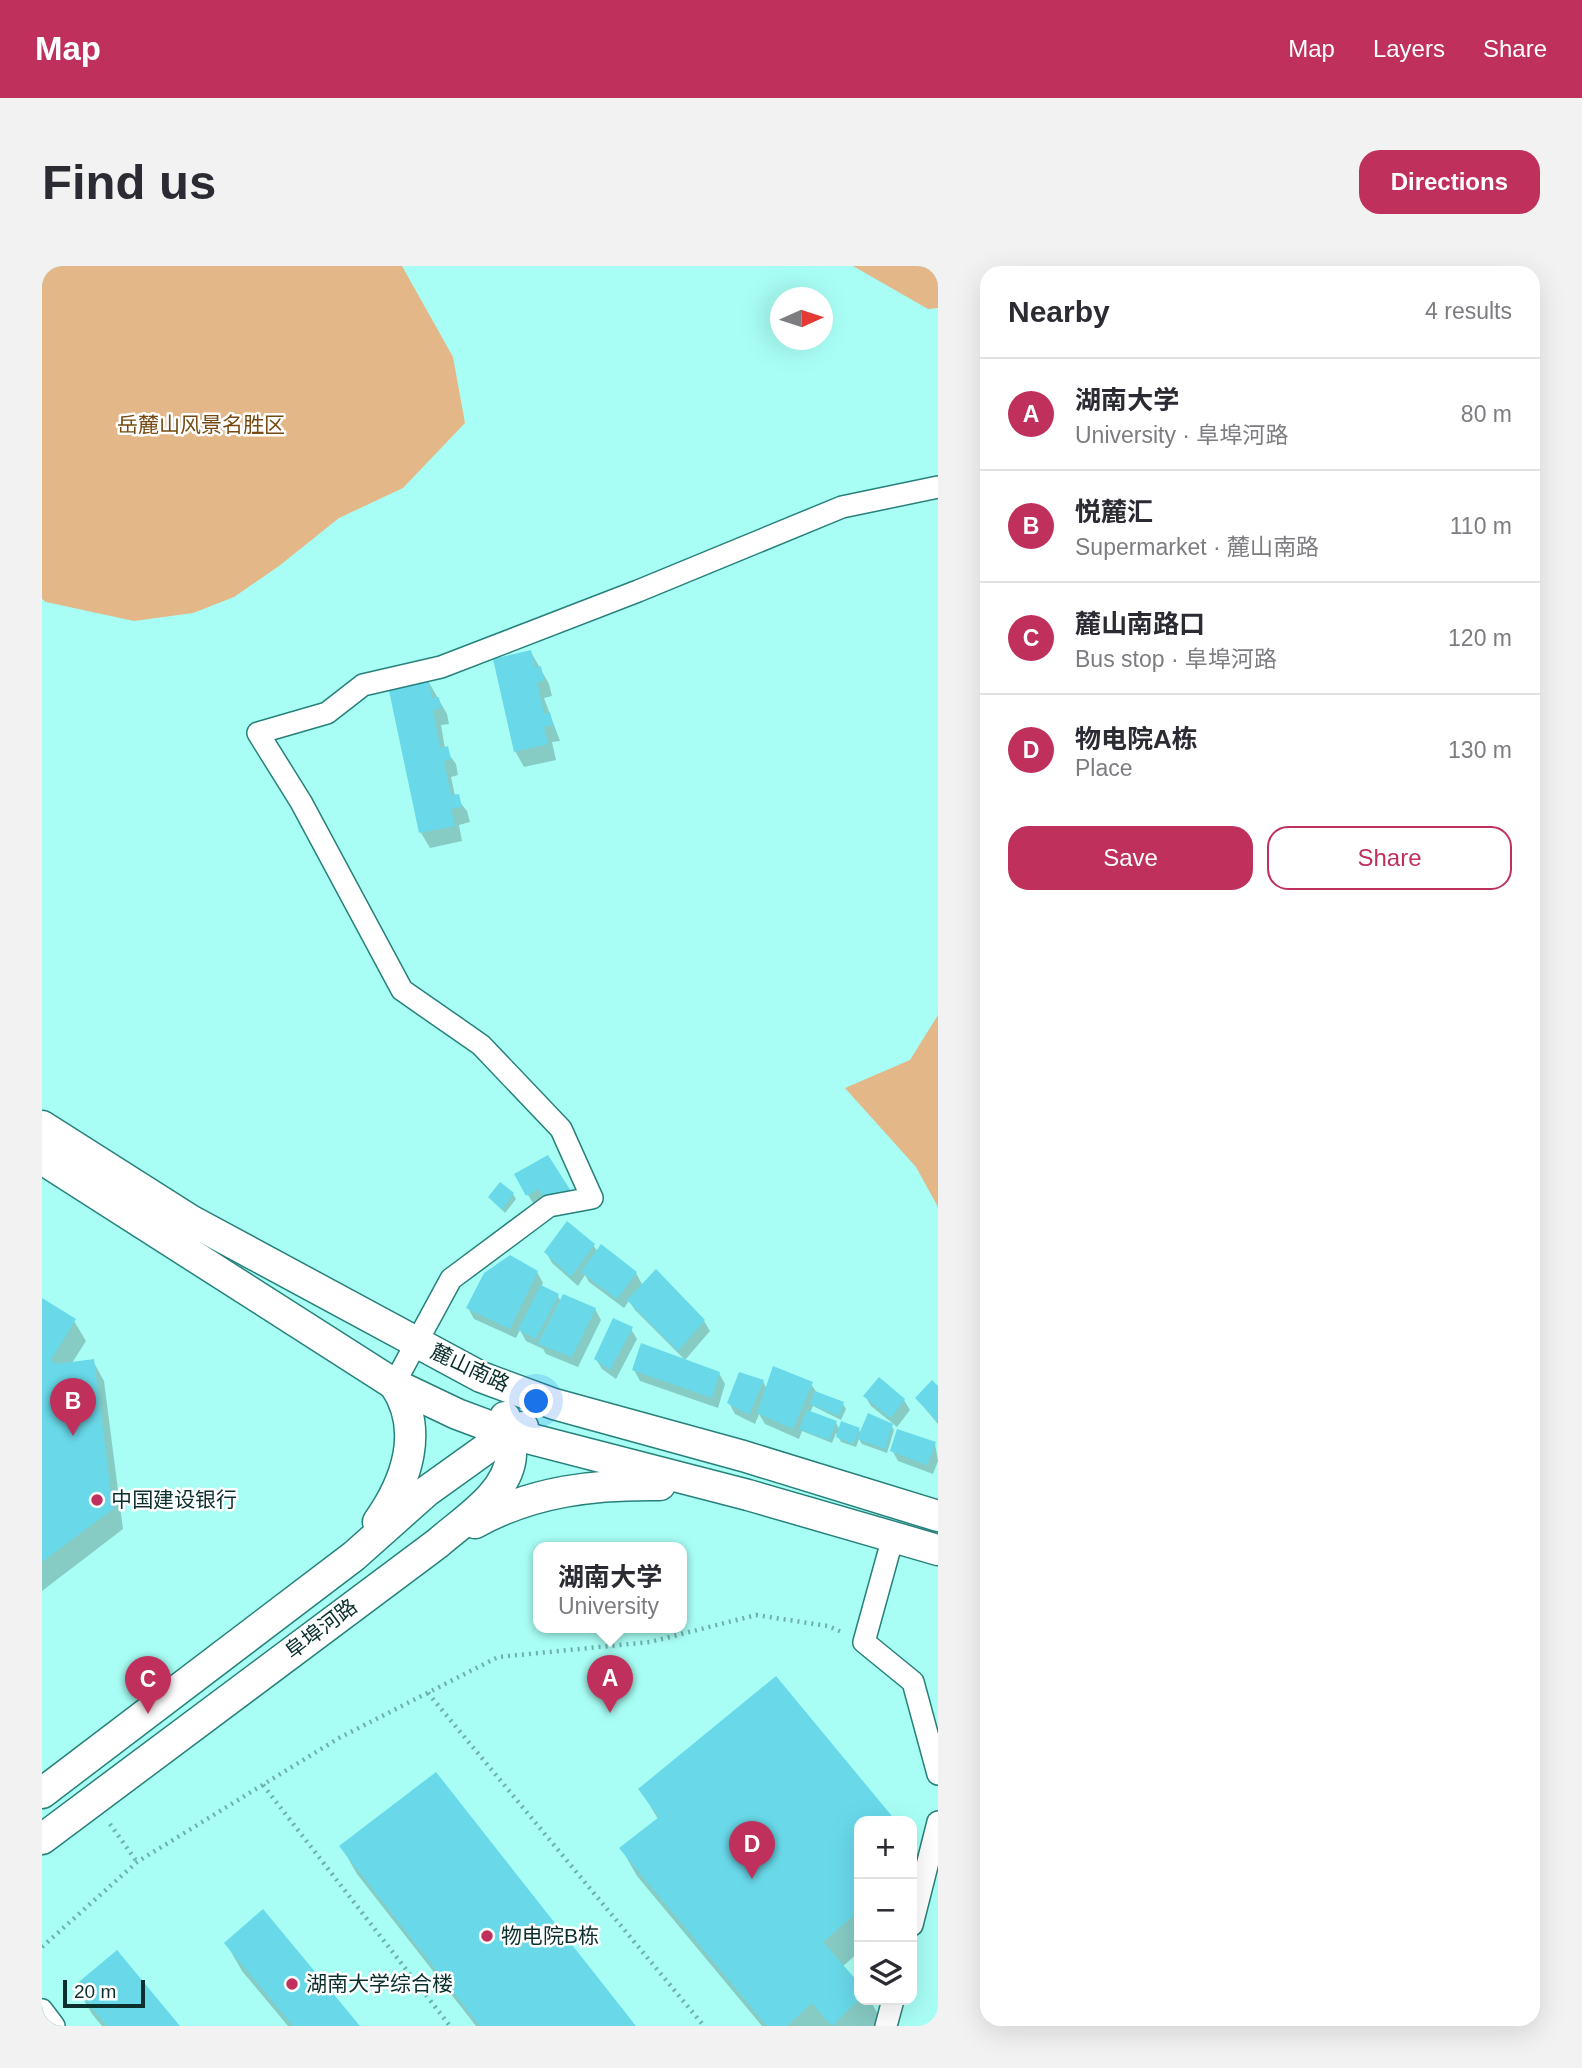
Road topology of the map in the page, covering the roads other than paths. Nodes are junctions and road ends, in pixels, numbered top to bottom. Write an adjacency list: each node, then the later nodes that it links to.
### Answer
1 (938, 487): 4 (street)
2 (42, 1126): 4 (main road, 麓山南路)
3 (42, 1159): 6 (main road)
4 (415, 1342): 5 (main road, 麓山南路); 6 (street)
5 (481, 1377): 7 (main road, 麓山南路); 8 (main road, 阜埠河路)
6 (394, 1384): 8 (main road); 14 (main road)
7 (595, 1415): 8 (main road); 10 (main road, 麓山南路)
8 (508, 1433): 9 (main road); 12 (main road, 阜埠河路); 14 (main road)
9 (748, 1495): 11 (main road); 12 (main road)
10 (938, 1516)
11 (893, 1537): 13 (main road); 15 (street)
12 (438, 1543): 18 (main road, 阜埠河路)
13 (938, 1550)
14 (354, 1556): 16 (main road)
15 (938, 1774)
16 (42, 1793)
17 (938, 1822): 19 (street)
18 (42, 1839)
19 (917, 1905)
20 (891, 2005): 23 (street)
21 (42, 2010): 22 (street)
22 (54, 2026)
23 (886, 2026)

